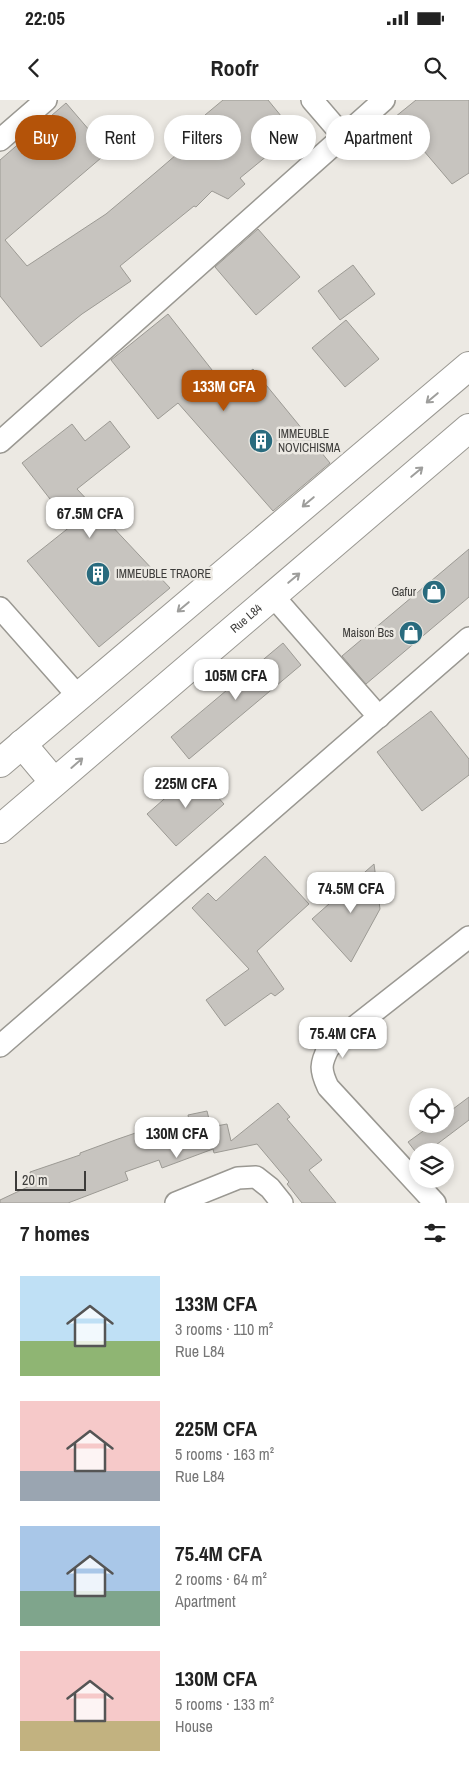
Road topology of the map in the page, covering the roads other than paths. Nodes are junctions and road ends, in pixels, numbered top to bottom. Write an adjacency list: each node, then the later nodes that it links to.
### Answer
1 (46, 100): 6 (street)
2 (312, 100): 5 (street)
3 (384, 100): 4 (street)
4 (366, 115)
5 (326, 117)
6 (0, 140)
7 (326, 150): 10 (street)
8 (469, 366): 14 (main road, one-way to 14)
9 (469, 428): 11 (main road, Rue L84, one-way to 9)
10 (0, 442)
11 (273, 596): 15 (street); 18 (main road, Rue L84, one-way to 11)
12 (0, 608): 14 (street)
13 (469, 638): 15 (street)
14 (78, 696): 16 (main road)
15 (379, 717): 21 (street)
16 (22, 744): 17 (main road); 18 (main road)
17 (0, 762)
18 (54, 782): 19 (main road, Rue L84)
19 (0, 829)
20 (469, 937): 24 (street)
21 (0, 1046)
22 (176, 1203): 23 (street)
23 (282, 1203)
24 (435, 1203)

